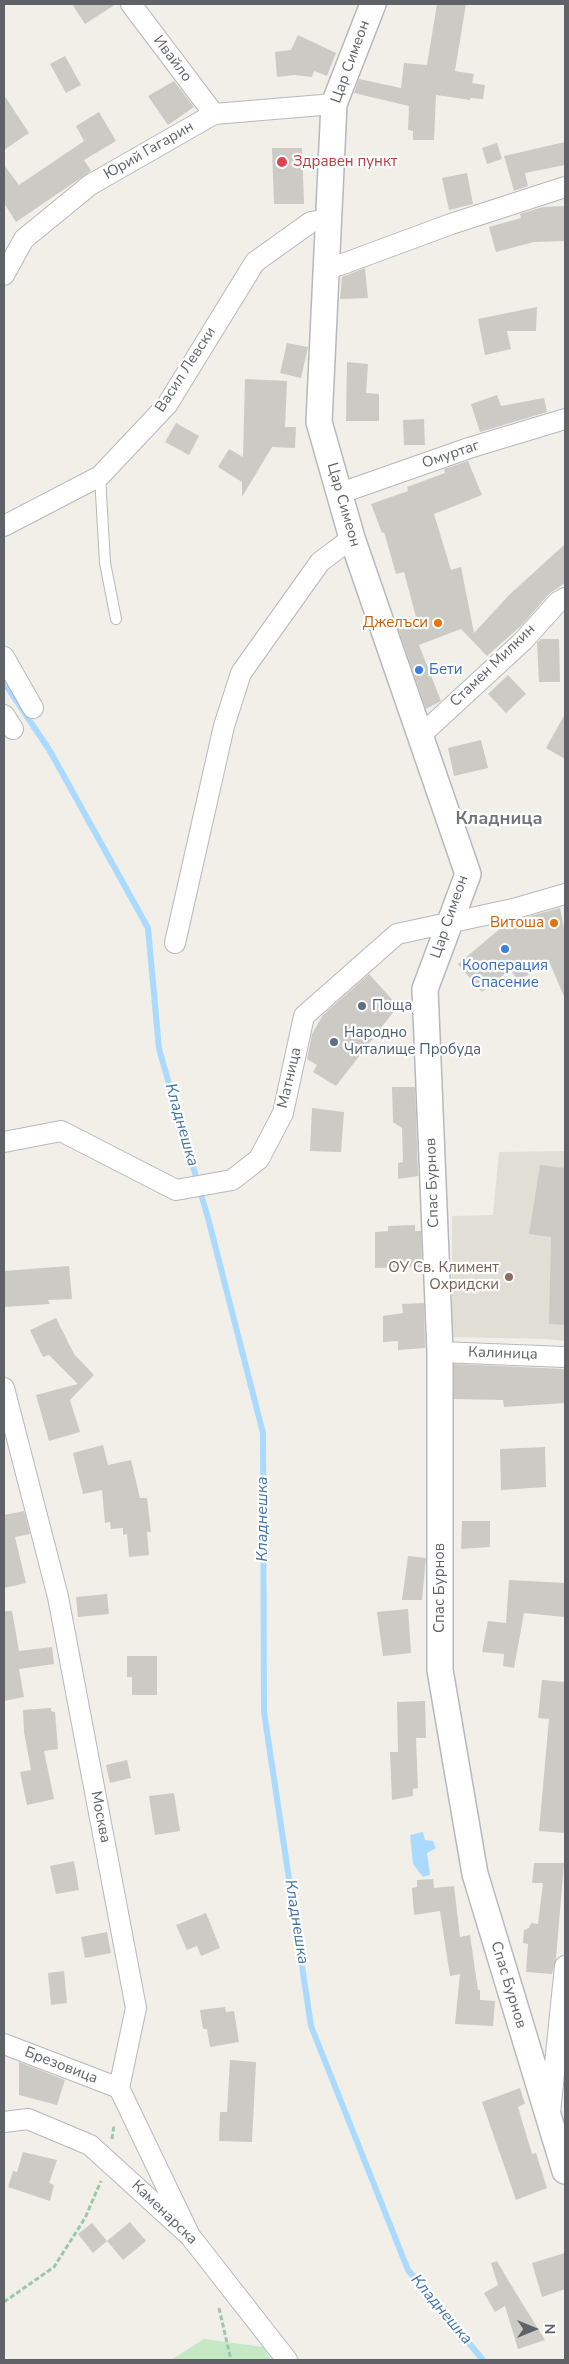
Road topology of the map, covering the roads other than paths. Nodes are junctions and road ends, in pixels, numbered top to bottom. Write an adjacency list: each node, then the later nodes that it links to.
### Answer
1 (131, 4): 4 (street, Ивайло)
2 (373, 4): 3 (street, Цар Симеон)
3 (334, 104): 4 (street, Юрий Гагарин); 6 (street, Цар Симеон)
4 (214, 114): 8 (street, Юрий Гагарин)
5 (565, 187): 7 (street)
6 (329, 219): 7 (street, Цар Симеон); 10 (street, Васил Левски)
7 (327, 268): 11 (street, Цар Симеон)
8 (4, 275)
9 (565, 419): 11 (street, Омуртаг)
10 (100, 476): 12 (street, Васил Левски); 15 (lane)
11 (338, 494): 13 (street, Цар Симеон)
12 (4, 526)
13 (352, 538): 18 (street, Цар Симеон); 21 (street)
14 (565, 598): 18 (street, Стамен Милкин)
15 (116, 619)
16 (4, 657): 17 (street)
17 (33, 708)
18 (421, 735): 20 (street, Цар Симеон)
19 (565, 894): 20 (street, Матница)
20 (450, 923): 22 (street, Цар Симеон); 23 (street, Матница)
21 (175, 943)
22 (425, 989): 24 (street, Спас Бурнов)
23 (4, 1142)
24 (440, 1352): 25 (street, Калиница); 30 (street, Спас Бурнов)
25 (565, 1357)
26 (4, 1388): 29 (street, Москва)
27 (565, 1966): 30 (street)
28 (4, 2044): 29 (street, Брезовица)
29 (119, 2088): 33 (street)
30 (549, 2119): 32 (street, Спас Бурнов)
31 (4, 2122): 33 (street, Каменарска)
32 (565, 2171)
33 (190, 2236): 34 (street, Каменарска)
34 (287, 2360)

